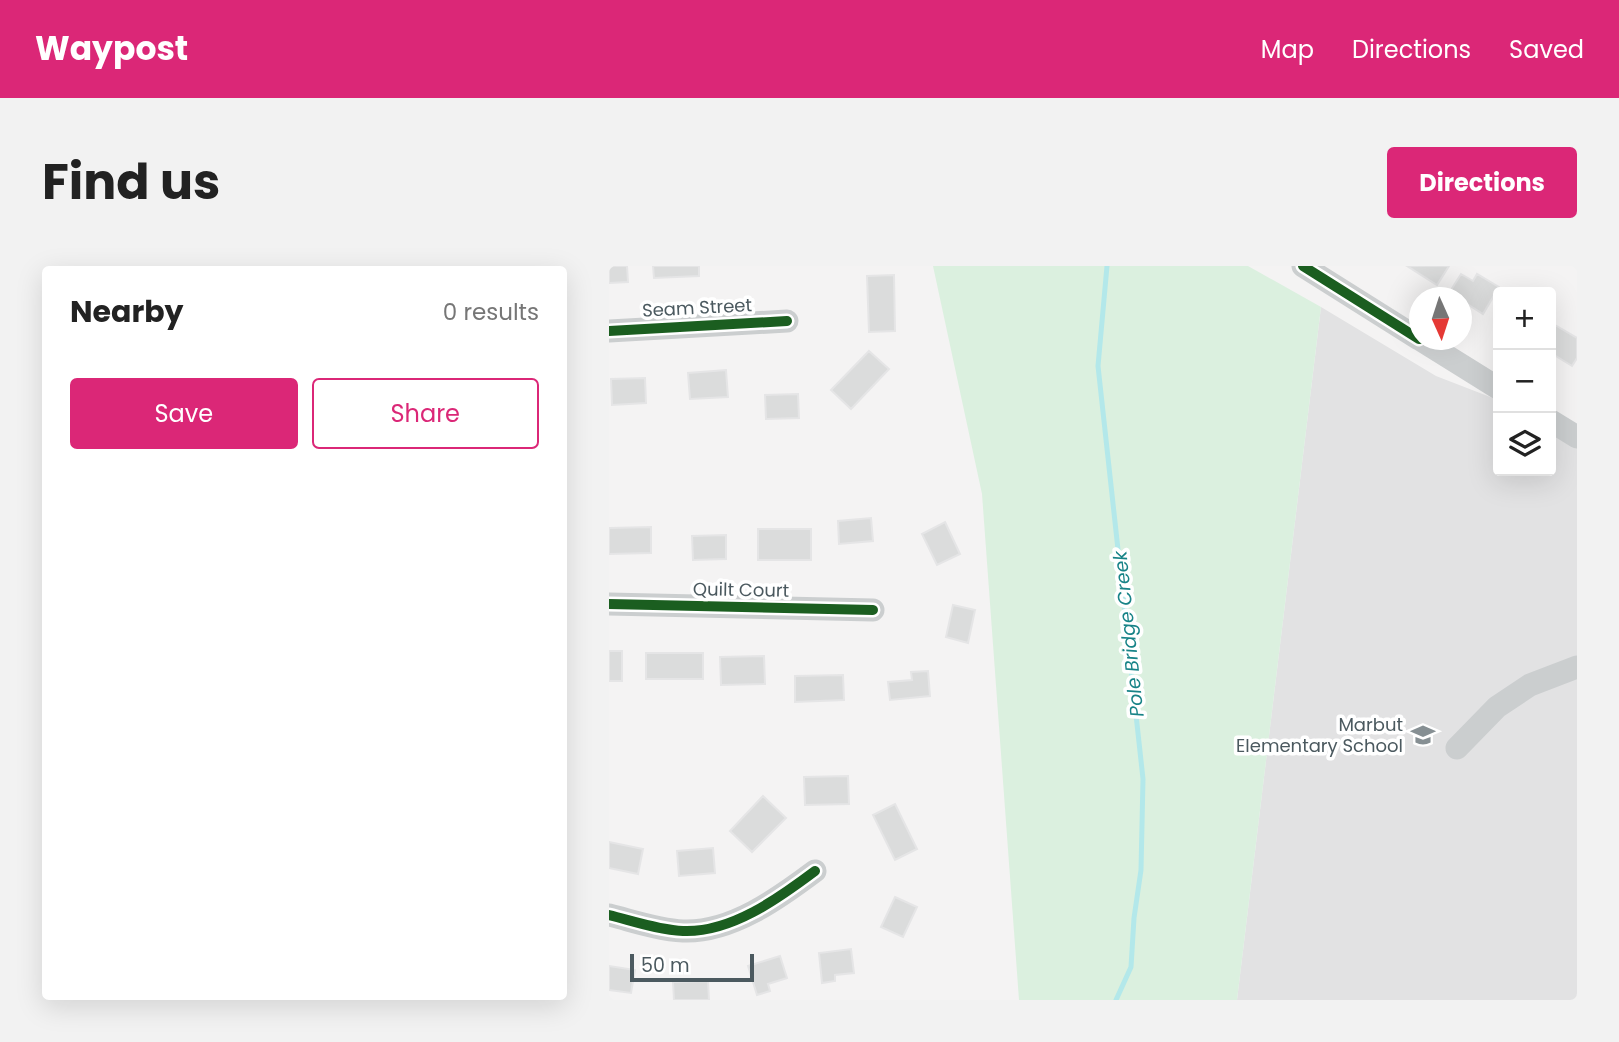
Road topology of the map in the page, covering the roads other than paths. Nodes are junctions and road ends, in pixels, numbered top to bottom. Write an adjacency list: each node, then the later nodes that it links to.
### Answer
1 (1303, 266): 4 (street)
2 (787, 321): 3 (street, Seam Street)
3 (609, 331)
4 (1409, 332)
5 (1438, 350): 6 (street)
6 (1493, 385)
7 (1556, 424): 8 (street)
8 (1577, 437)
9 (609, 604): 10 (street, Quilt Court)
10 (873, 610)
11 (1577, 667): 12 (street)
12 (1457, 748)
13 (815, 871): 14 (street)
14 (609, 915)

